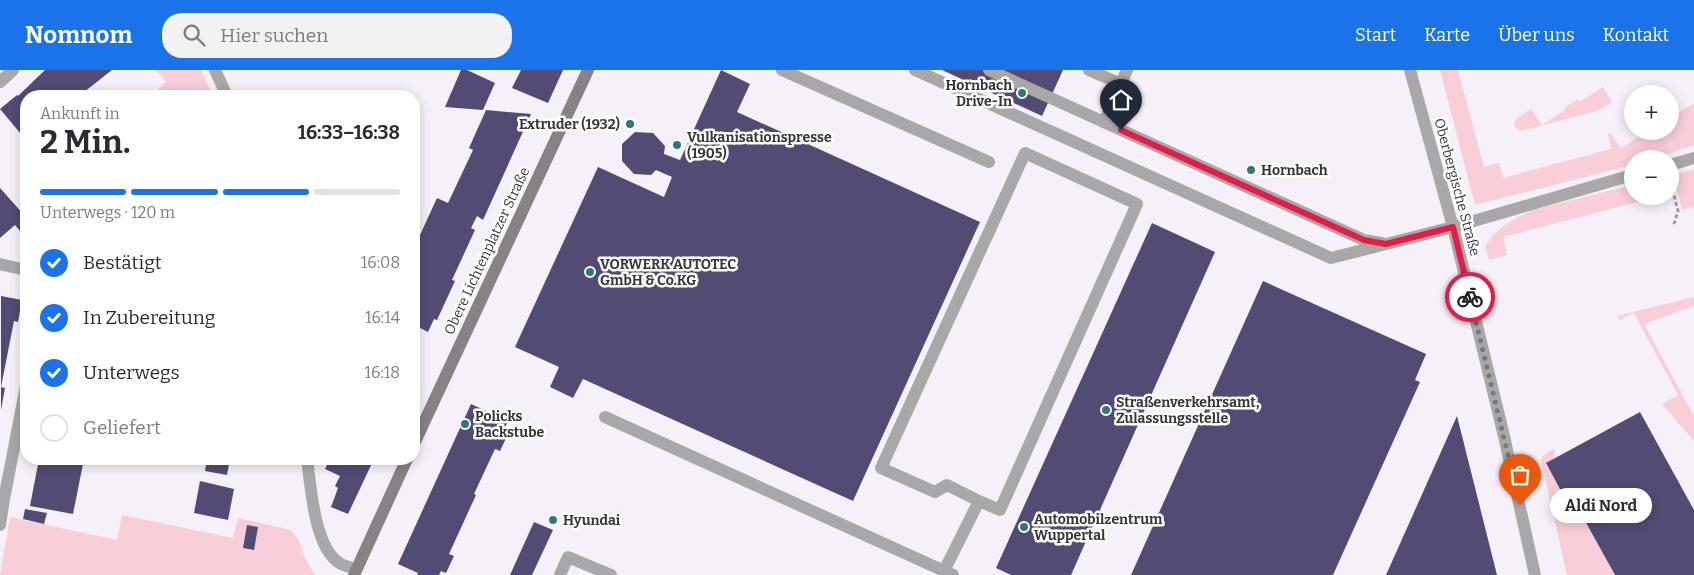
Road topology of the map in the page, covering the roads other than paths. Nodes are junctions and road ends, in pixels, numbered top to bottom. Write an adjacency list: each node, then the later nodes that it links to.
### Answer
1 (13, 70): 10 (street)
2 (215, 70): 12 (street)
3 (588, 70): 24 (main road, Obere Lichtenplatzer Straße)
4 (782, 70): 15 (street)
5 (915, 70): 19 (street)
6 (989, 70): 13 (street)
7 (1089, 70): 11 (street)
8 (1128, 70): 11 (street)
9 (1410, 70): 18 (street, Oberbergische Straße)
10 (0, 82)
11 (1121, 84): 13 (street)
12 (224, 90)
13 (1104, 122): 19 (street)
14 (1694, 158): 16 (street)
15 (989, 162)
16 (1679, 162)
17 (1624, 178): 18 (street)
18 (1453, 227): 19 (street); 34 (street, Oberbergische Straße)
19 (1386, 244)
20 (0, 264): 21 (street)
21 (20, 269)
22 (20, 414): 27 (street)
23 (605, 417): 31 (street)
24 (420, 431)
25 (308, 465): 30 (street)
26 (404, 465): 30 (main road)
27 (2, 499): 29 (street)
28 (979, 501): 28 (street); 31 (street)
29 (0, 525)
30 (355, 572)
31 (948, 573)
32 (560, 575): 33 (street)
33 (611, 575)
34 (1535, 575)

